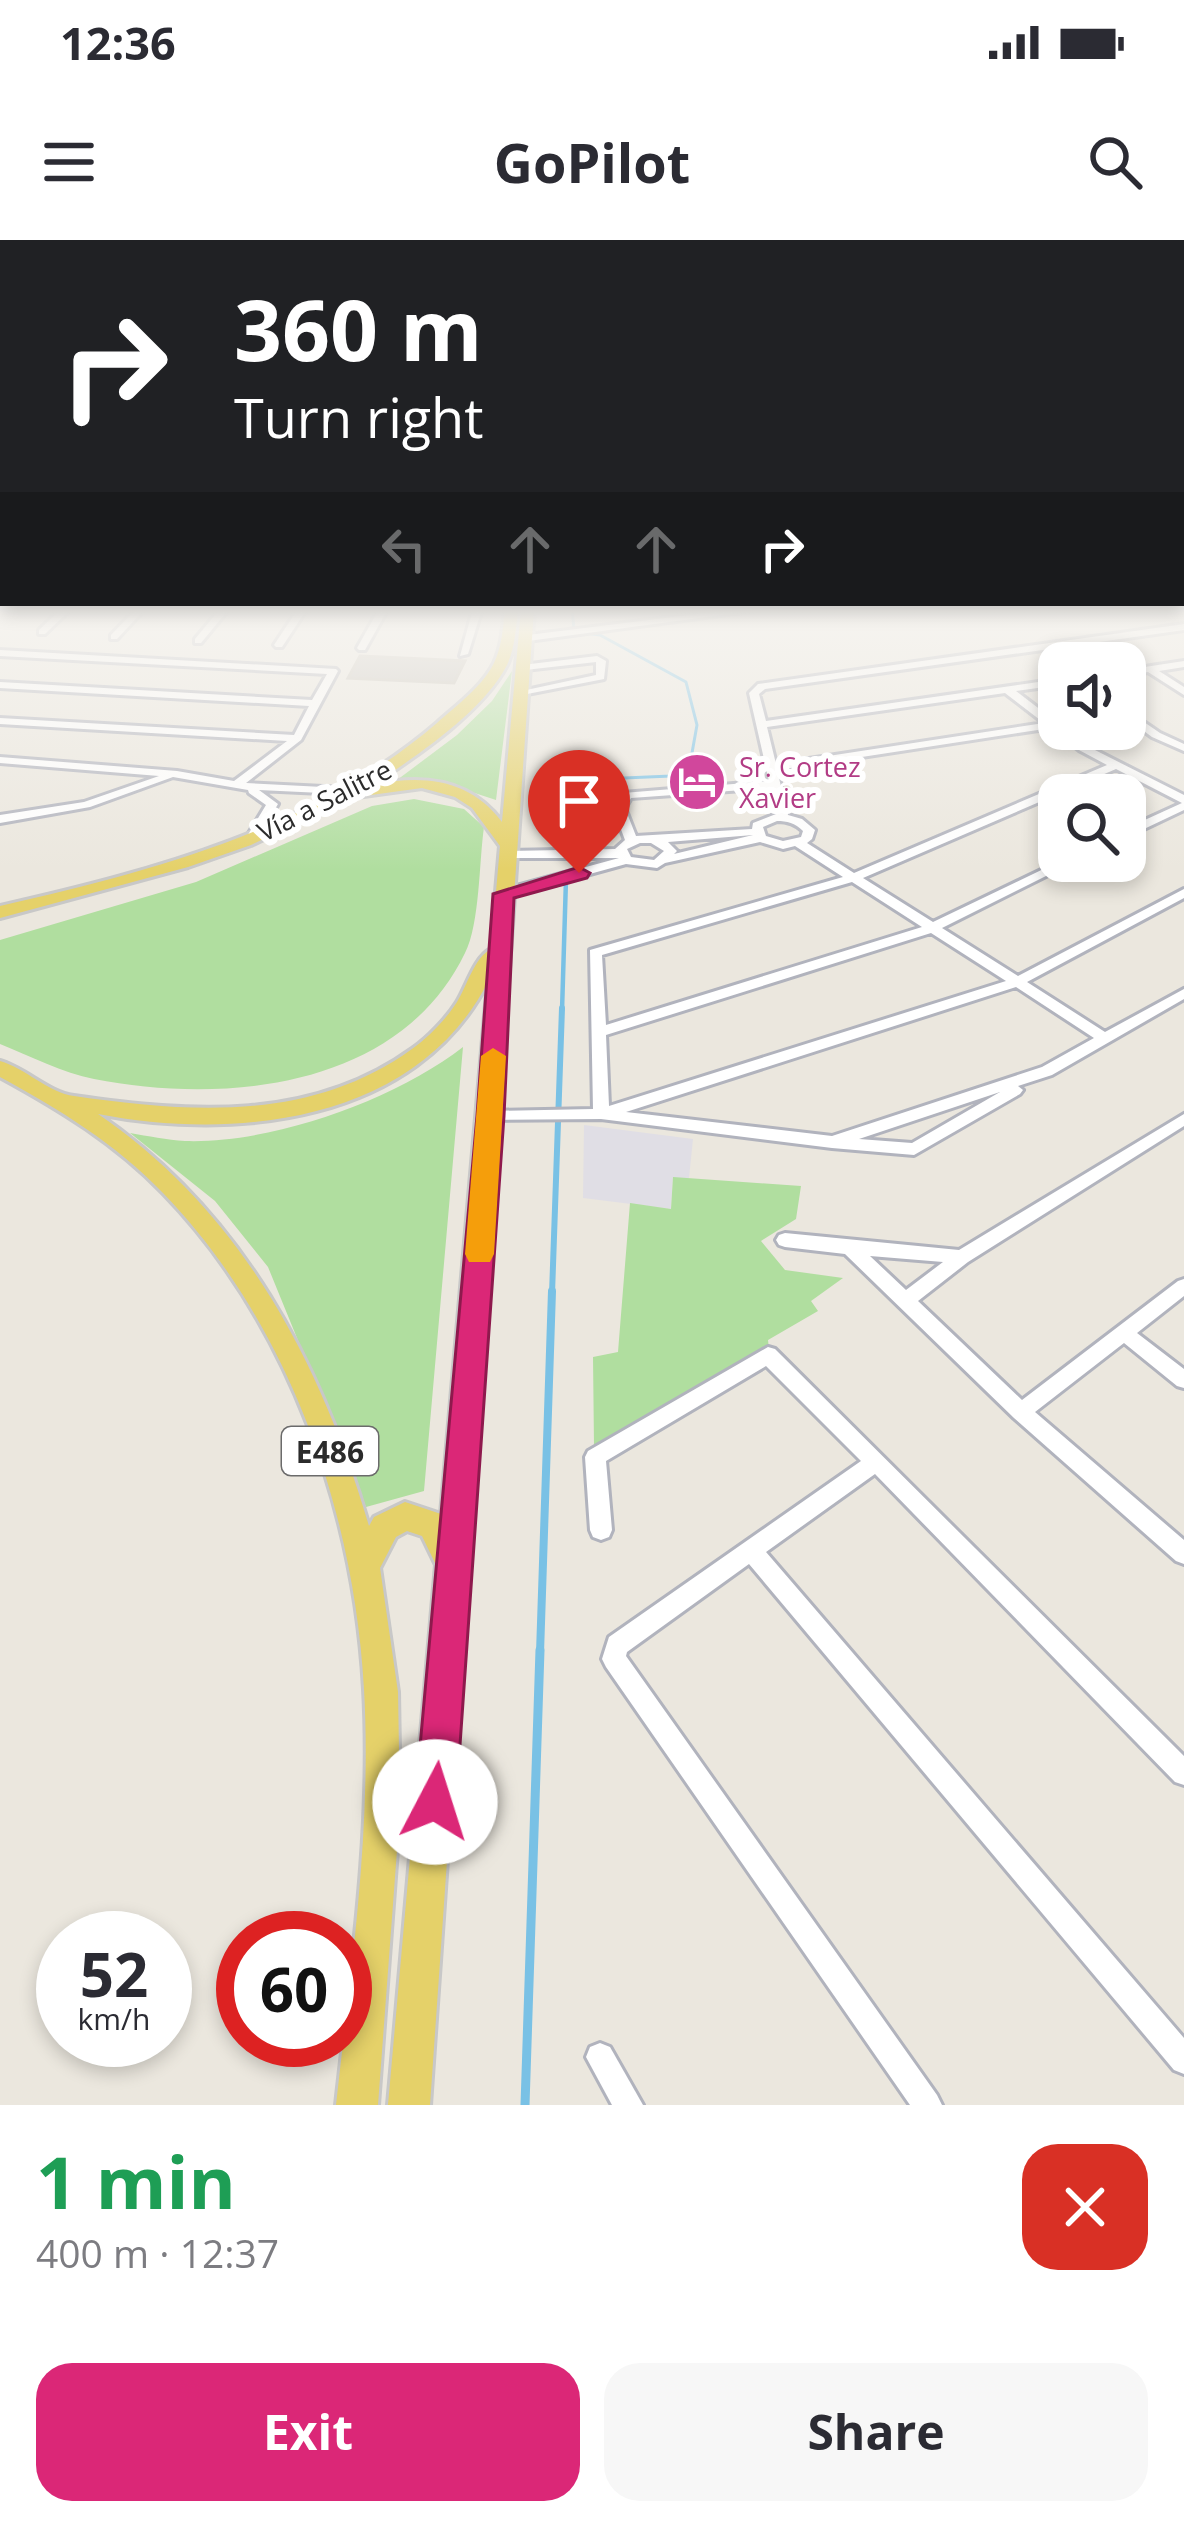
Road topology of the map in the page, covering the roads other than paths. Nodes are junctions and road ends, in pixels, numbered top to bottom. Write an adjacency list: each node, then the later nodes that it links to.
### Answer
1 (194, 696): 7 (street)
2 (320, 696): 7 (street)
3 (475, 696): 21 (main road, Vía a Salitre)
4 (522, 696): 32 (main road)
5 (755, 696): 9 (street)
6 (966, 696): 9 (street)
7 (316, 703): 12 (street)
8 (0, 721): 12 (street)
9 (760, 725): 17 (street)
10 (1038, 727): 17 (street)
11 (1146, 728): 13 (street)
12 (296, 738): 20 (street)
13 (1184, 748)
14 (1091, 750): 16 (street)
15 (0, 760): 18 (street)
16 (1116, 766): 22 (street); 39 (street)
17 (771, 768): 19 (street)
18 (177, 774): 20 (street); 23 (street)
19 (775, 784): 24 (street); 30 (street)
20 (239, 785): 21 (street); 28 (street)
21 (343, 791): 25 (main road, Vía a Salitre)
22 (1184, 803): 26 (street)
23 (1, 818)
24 (783, 818): 27 (street); 31 (street)
25 (294, 822): 28 (main road, Vía a Salitre); 32 (main road)
26 (1146, 823)
27 (759, 835): 29 (street); 31 (street); 36 (street)
28 (252, 838): 43 (main road, Vía a Salitre)
29 (652, 839): 30 (street); 36 (street)
30 (632, 840): 35 (street)
31 (800, 843): 39 (street)
32 (506, 848): 33 (street); 42 (main road)
33 (534, 854): 34 (street); 40 (street)
34 (572, 854): 35 (street); 37 (street)
35 (623, 856): 36 (street); 37 (street)
36 (666, 860)
37 (579, 873): 40 (street)
38 (1038, 876): 44 (street)
39 (852, 878): 44 (street); 48 (street)
40 (545, 883): 42 (street)
41 (1184, 893): 46 (street)
42 (503, 894): 45 (main road)
43 (0, 916)
44 (929, 929): 46 (street); 48 (street)
45 (499, 936): 52 (main road); 54 (main road)
46 (1015, 983): 49 (street); 53 (street)
47 (1184, 993): 49 (street)
48 (598, 1032): 53 (street)
49 (1105, 1038): 51 (street)
50 (0, 1068): 52 (main road, E486)
51 (1047, 1071): 56 (street); 56 (street)
52 (66, 1100): 69 (main road, E486)
53 (601, 1114): 54 (street); 56 (street)
54 (490, 1116): 70 (main road)
55 (1182, 1122): 59 (street)
56 (832, 1142)
57 (785, 1240): 58 (street)
58 (850, 1248): 59 (street); 61 (street)
59 (962, 1258): 61 (street)
60 (1184, 1286): 62 (street)
61 (904, 1302): 64 (street)
62 (1124, 1333): 63 (street); 64 (street)
63 (1184, 1380)
64 (1021, 1412): 68 (street)
65 (876, 1462): 66 (street); 67 (street); 71 (street)
66 (601, 1531)
67 (750, 1549): 73 (street); 77 (street)
68 (1184, 1554)
69 (364, 1568): 70 (main road); 74 (main road, E486)
70 (455, 1571): 75 (main road)
71 (1184, 1773)
72 (600, 2057): 76 (street)
73 (1184, 2060)
74 (357, 2105)
75 (409, 2105)
76 (628, 2105)
77 (927, 2105)

